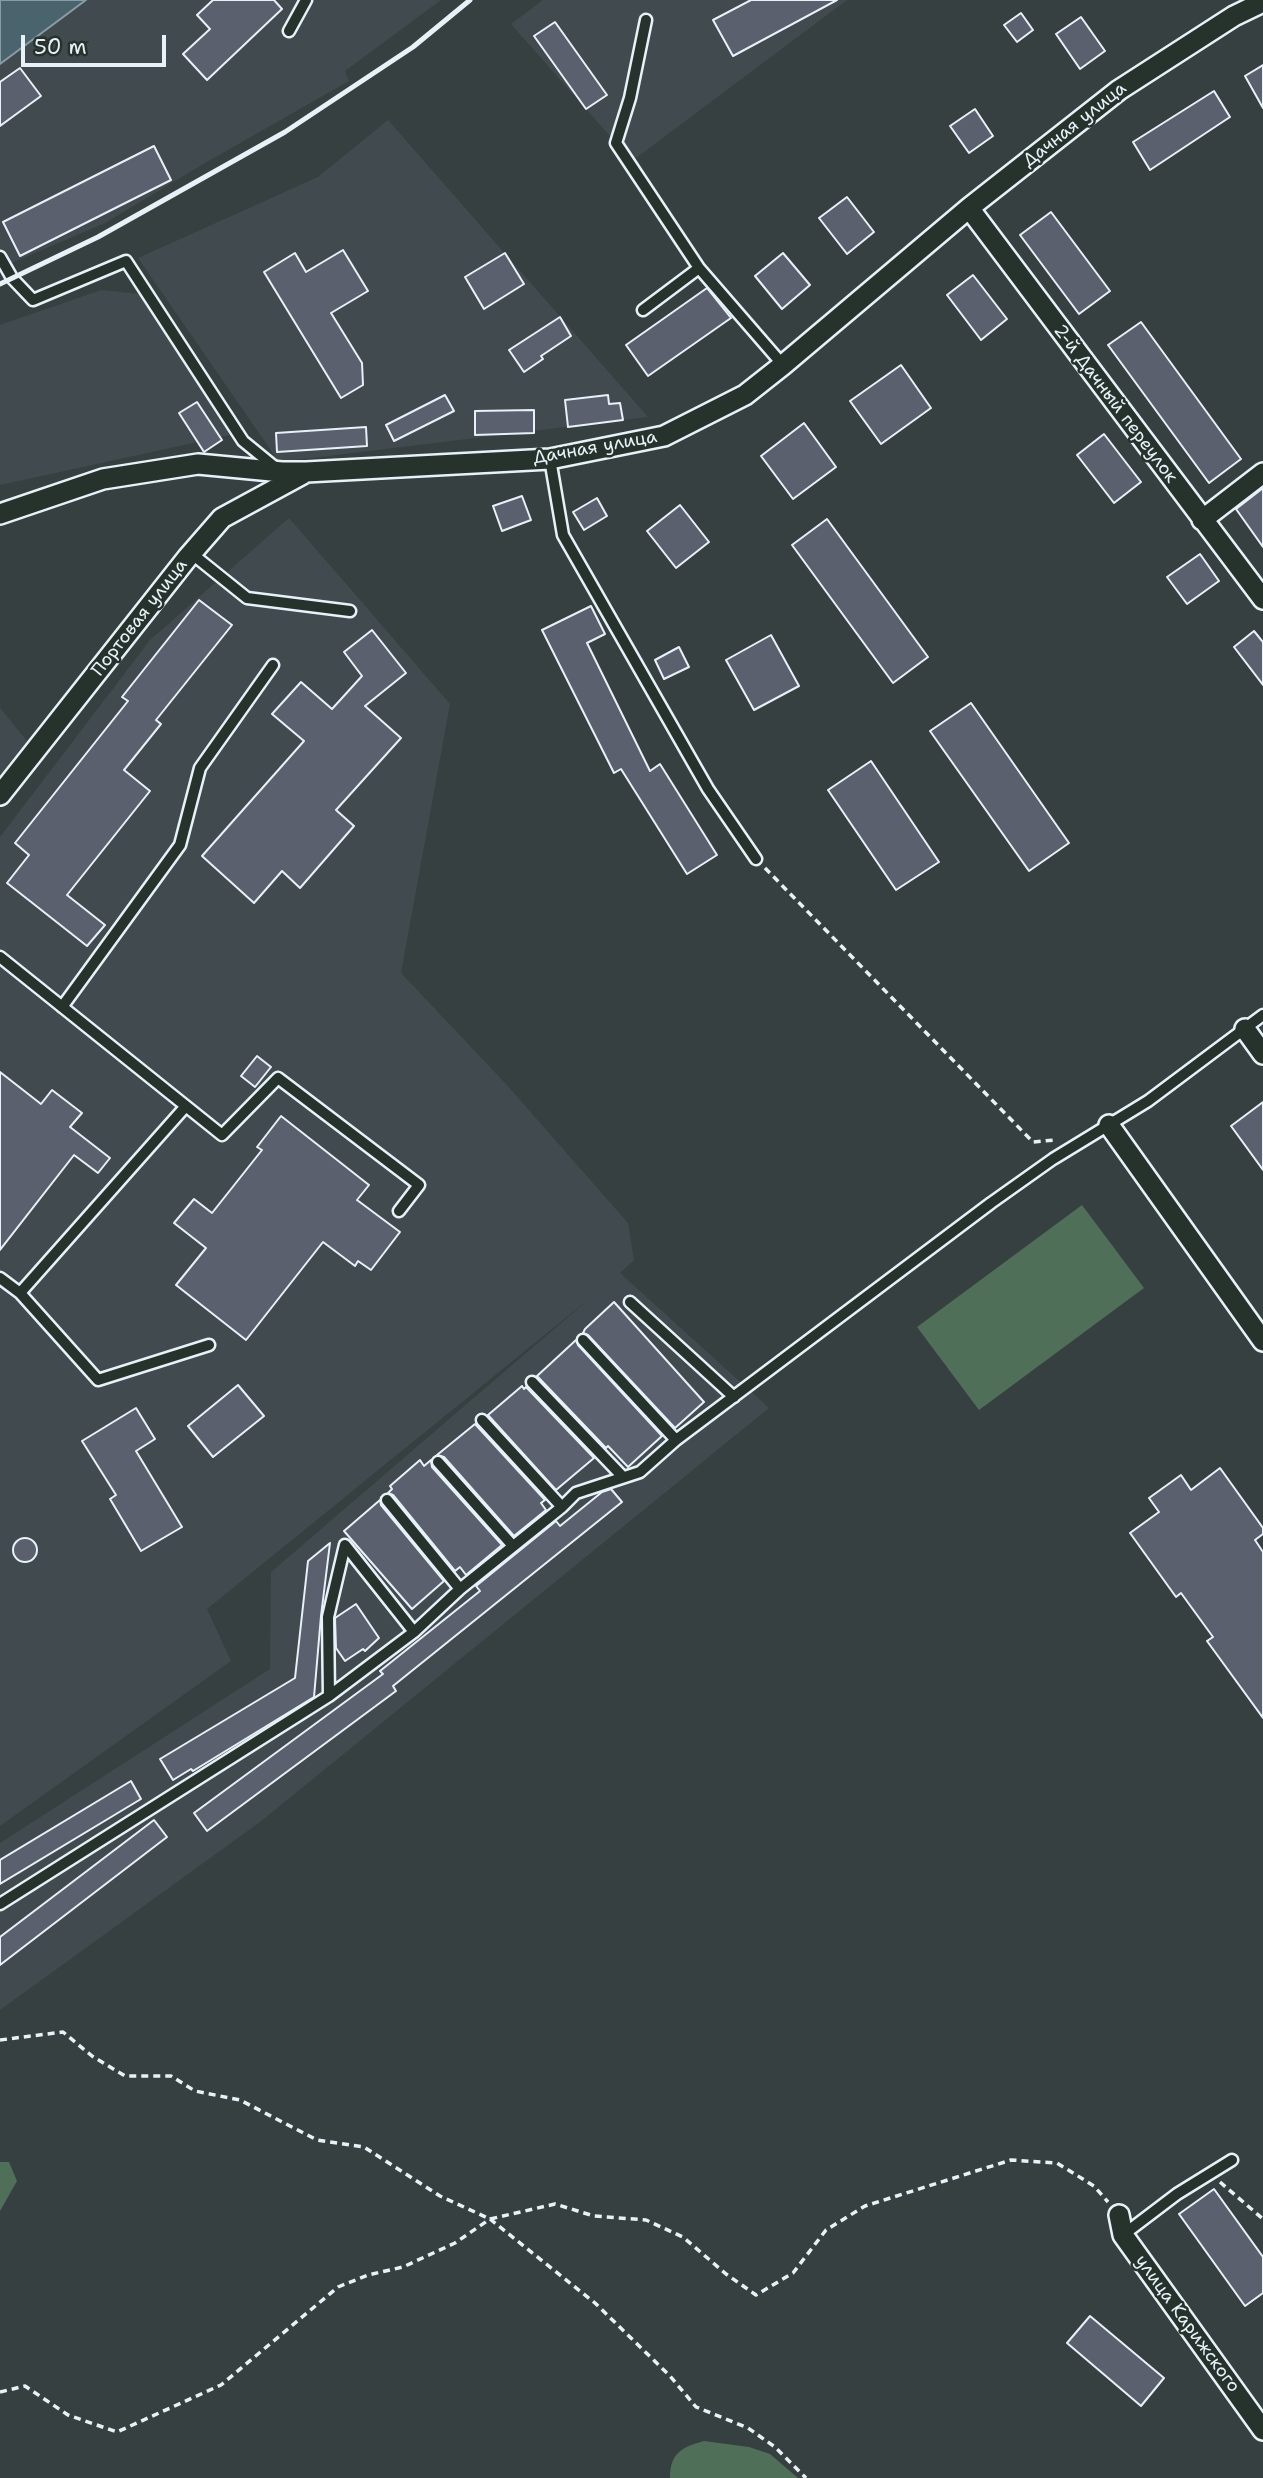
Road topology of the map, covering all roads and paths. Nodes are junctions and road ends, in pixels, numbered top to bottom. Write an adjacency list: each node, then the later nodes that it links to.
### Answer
1 (306, 0): 4 (lane)
2 (1263, 2): 5 (street, Дачная улица)
3 (646, 20): 7 (lane)
4 (289, 32)
5 (969, 208): 9 (street, Дачная улица); 15 (street, 2-й Дачный переулок)
6 (0, 257): 11 (lane)
7 (699, 268): 8 (lane); 9 (lane)
8 (643, 310)
9 (783, 366): 10 (street, Дачная улица)
10 (550, 459): 12 (street, Дачная улица); 21 (lane)
11 (282, 472): 12 (street, Дачная улица); 14 (street, Дачная улица)
12 (306, 472): 16 (street, Портовая улица)
13 (1263, 473): 15 (street)
14 (0, 514)
15 (1202, 520): 17 (street, 2-й Дачный переулок)
16 (191, 553): 18 (lane); 20 (street, Портовая улица)
17 (1263, 599)
18 (350, 611)
19 (273, 665): 23 (lane)
20 (0, 795)
21 (756, 859): 29 (path)
22 (0, 957): 23 (lane)
23 (62, 1007): 27 (lane)
24 (1263, 1015): 25 (lane)
25 (1245, 1028): 26 (street); 28 (lane)
26 (1263, 1054)
27 (186, 1106): 30 (lane); 32 (lane)
28 (1109, 1125): 29 (lane); 35 (street)
29 (1088, 1138): 38 (lane)
30 (399, 1212)
31 (0, 1278): 32 (lane)
32 (20, 1293): 36 (lane)
33 (629, 1302): 38 (lane)
34 (583, 1339): 40 (lane)
35 (1263, 1341)
36 (209, 1345)
37 (532, 1381): 42 (lane)
38 (734, 1397): 40 (lane)
39 (482, 1420): 44 (lane)
40 (676, 1440): 42 (lane)
41 (438, 1462): 45 (lane)
42 (623, 1477): 44 (lane)
43 (387, 1500): 46 (lane)
44 (562, 1507): 45 (lane)
45 (513, 1546): 46 (lane)
46 (460, 1589): 47 (lane)
47 (414, 1632): 48 (lane); 48 (lane)
48 (329, 1696): 49 (lane)
49 (0, 1904)
50 (0, 2040): 54 (path)
51 (1232, 2160): 52 (lane)
52 (1211, 2173): 55 (path); 56 (lane)
53 (1119, 2215): 54 (path); 56 (street, улица Карижского)
54 (489, 2219): 57 (path); 59 (path)
55 (1263, 2219)
56 (1123, 2235): 58 (street, улица Карижского)
57 (0, 2392)
58 (1263, 2430)
59 (806, 2478)

